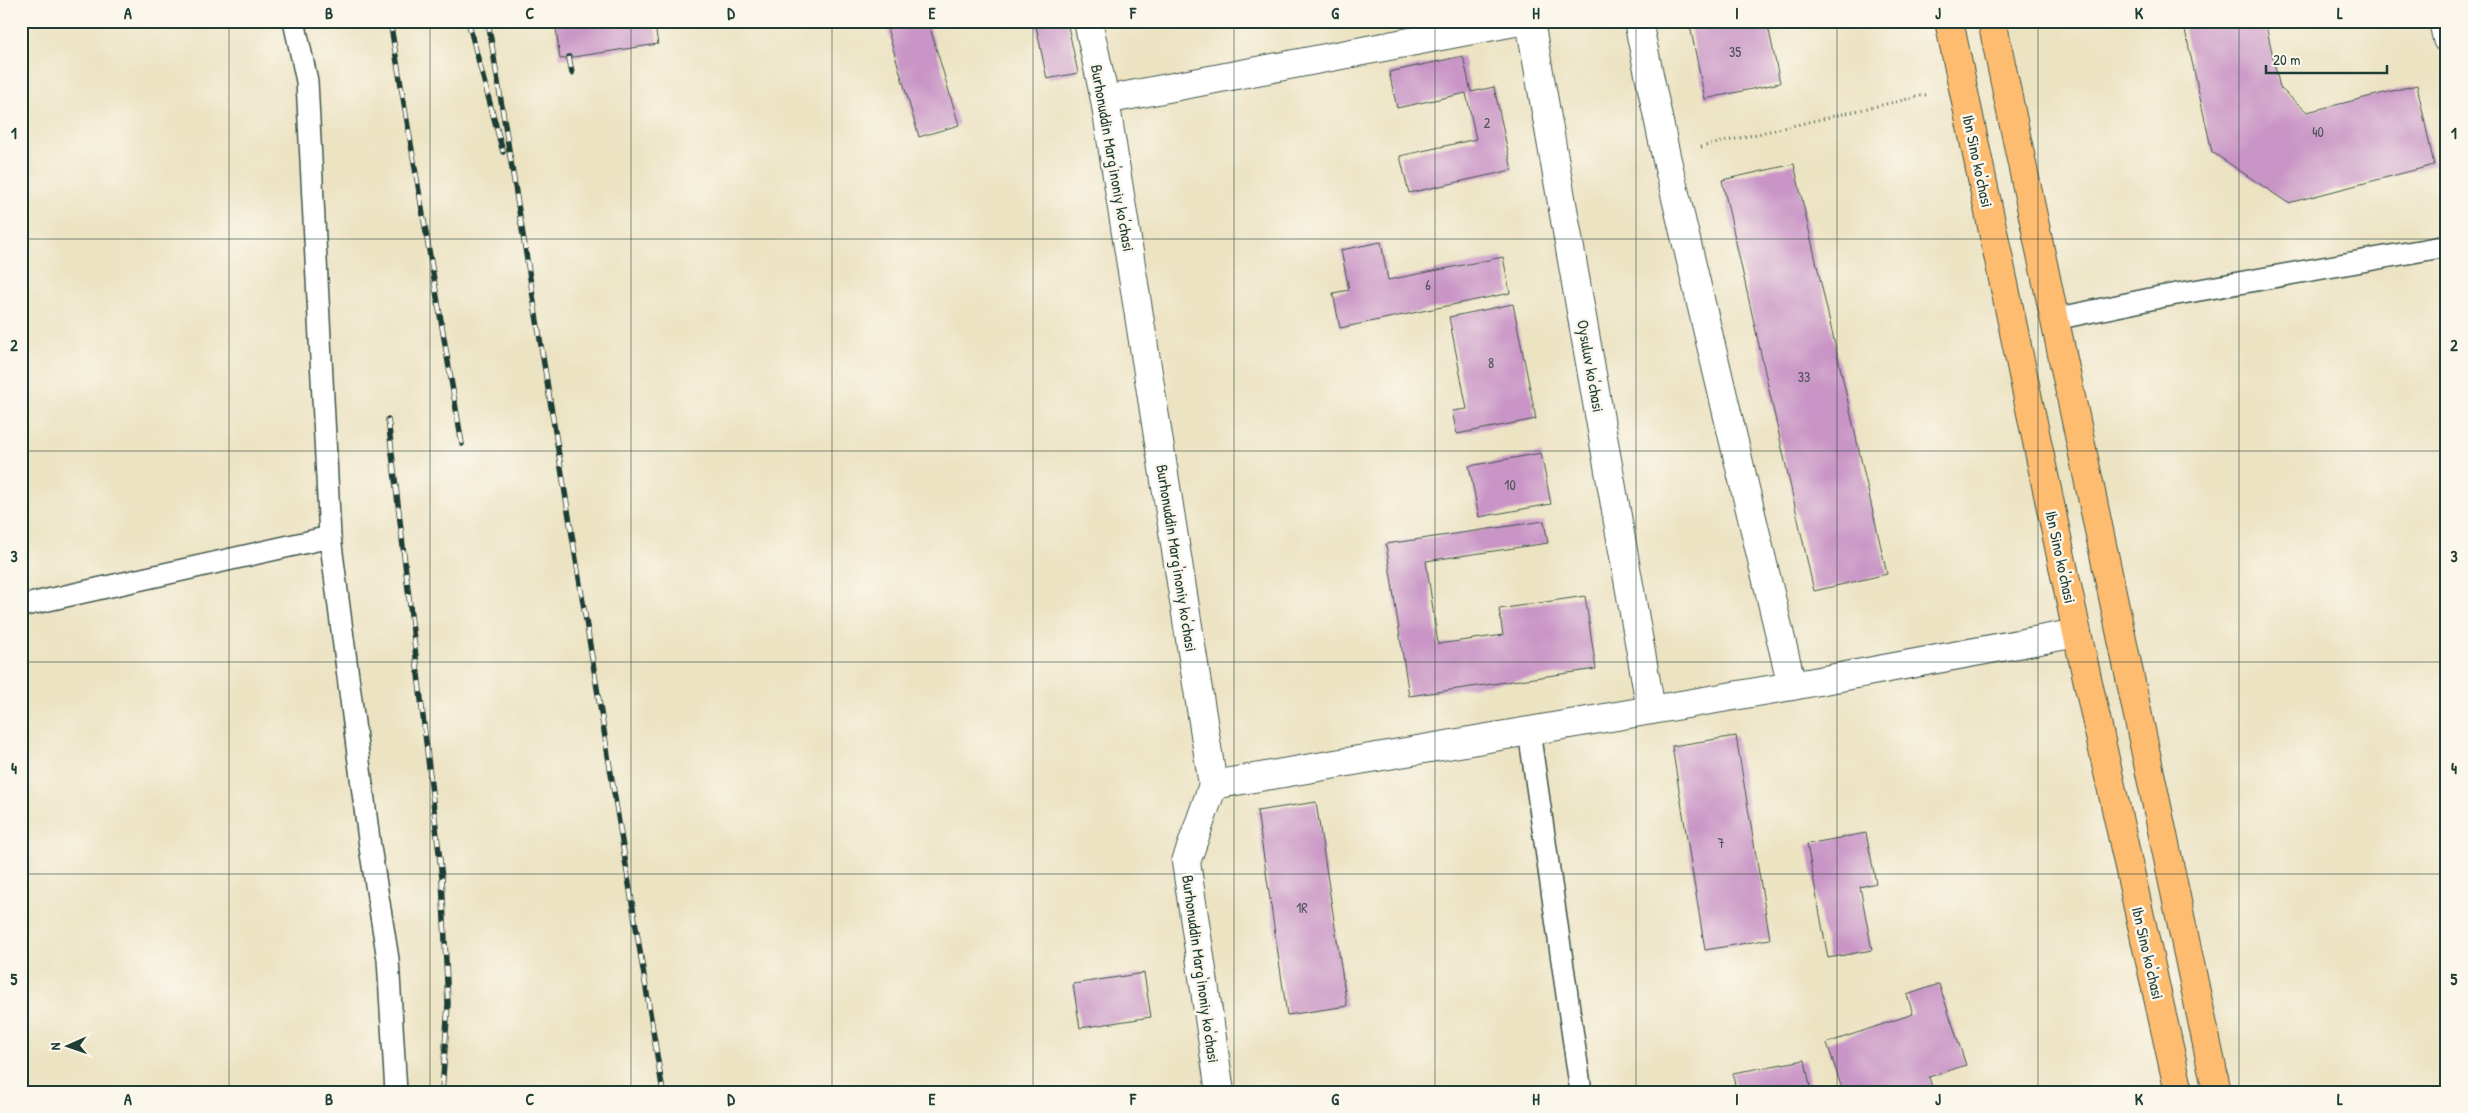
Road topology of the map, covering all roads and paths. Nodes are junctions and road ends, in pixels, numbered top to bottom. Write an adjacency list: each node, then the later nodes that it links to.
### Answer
1 (294, 21): 15 (lane)
2 (1088, 21): 11 (street, Burhonuddin Marg'inoniy ko'chasi)
3 (1520, 21): 11 (street)
4 (1530, 21): 19 (street, Oysuluv ko'chasi)
5 (1638, 21): 12 (street)
6 (1949, 21): 10 (main road, Ibn Sino ko'chasi)
7 (1992, 21): 14 (main road)
8 (2443, 21): 9 (street)
9 (2447, 39)
10 (1962, 87): 12 (path); 17 (main road, Ibn Sino ko'chasi)
11 (1105, 100): 21 (street, Burhonuddin Marg'inoniy ko'chasi)
12 (1666, 156): 18 (street)
13 (2447, 246): 14 (lane)
14 (2055, 319): 26 (main road)
15 (330, 537): 16 (lane); 22 (lane)
16 (21, 606)
17 (2077, 633): 18 (street); 25 (main road, Ibn Sino ko'chasi)
18 (1792, 686): 19 (street)
19 (1651, 710): 20 (street)
20 (1529, 731): 21 (street); 24 (lane)
21 (1212, 785): 23 (street, Burhonuddin Marg'inoniy ko'chasi)
22 (396, 1092)
23 (1220, 1092)
24 (1581, 1092)
25 (2179, 1092)
26 (2217, 1092)

